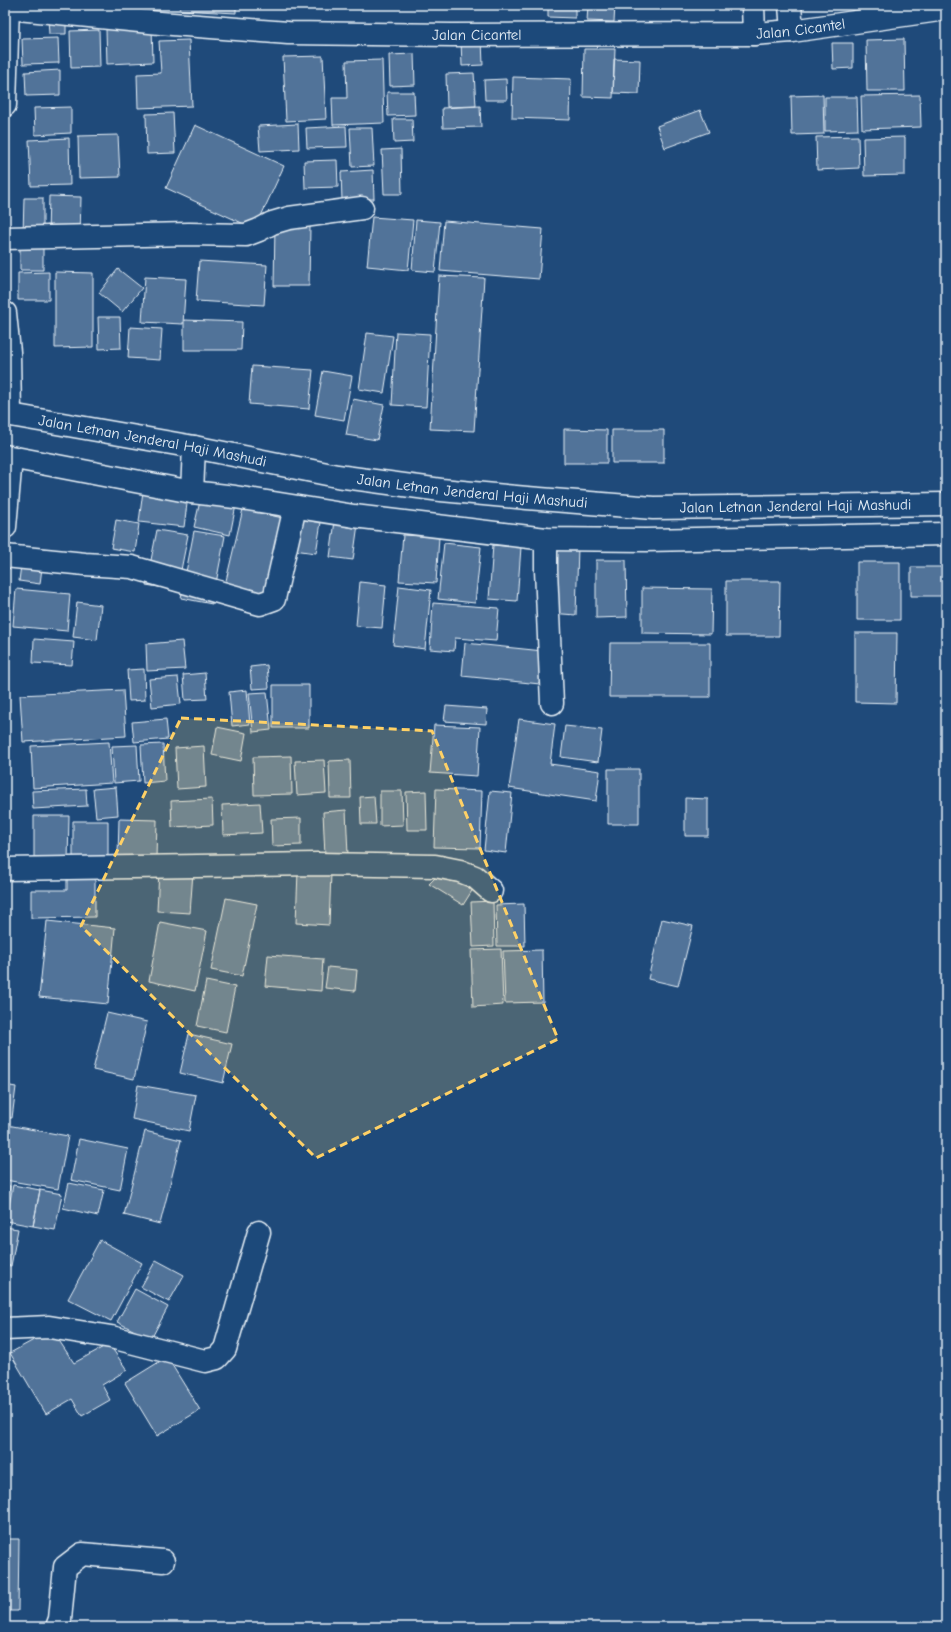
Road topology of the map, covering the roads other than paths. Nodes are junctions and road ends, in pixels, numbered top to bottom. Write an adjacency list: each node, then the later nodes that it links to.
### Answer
1 (753, 5): 6 (street)
2 (790, 5): 5 (street)
3 (8, 6): 6 (street, Jalan Cicantel); 7 (street)
4 (946, 9): 5 (street, Jalan Cicantel)
5 (792, 31): 6 (street, Jalan Cicantel)
6 (754, 34)
7 (5, 106)
8 (362, 208): 9 (street)
9 (5, 238)
10 (5, 313): 11 (street)
11 (7, 414): 12 (street, Jalan Letnan Jenderal Haji Mashudi)
12 (194, 447): 14 (street); 15 (street, Jalan Letnan Jenderal Haji Mashudi)
13 (8, 457): 14 (street, Jalan Letnan Jenderal Haji Mashudi); 17 (street)
14 (192, 492): 16 (street, Jalan Letnan Jenderal Haji Mashudi)
15 (946, 504)
16 (295, 506): 19 (street, Jalan Letnan Jenderal Haji Mashudi); 20 (street)
17 (5, 526)
18 (946, 534): 19 (street, Jalan Letnan Jenderal Haji Mashudi)
19 (546, 539): 21 (street)
20 (5, 556)
21 (552, 703)
22 (5, 869): 23 (street)
23 (491, 891)
24 (259, 1232): 25 (street)
25 (5, 1329)
26 (163, 1561): 27 (street)
27 (57, 1627)

